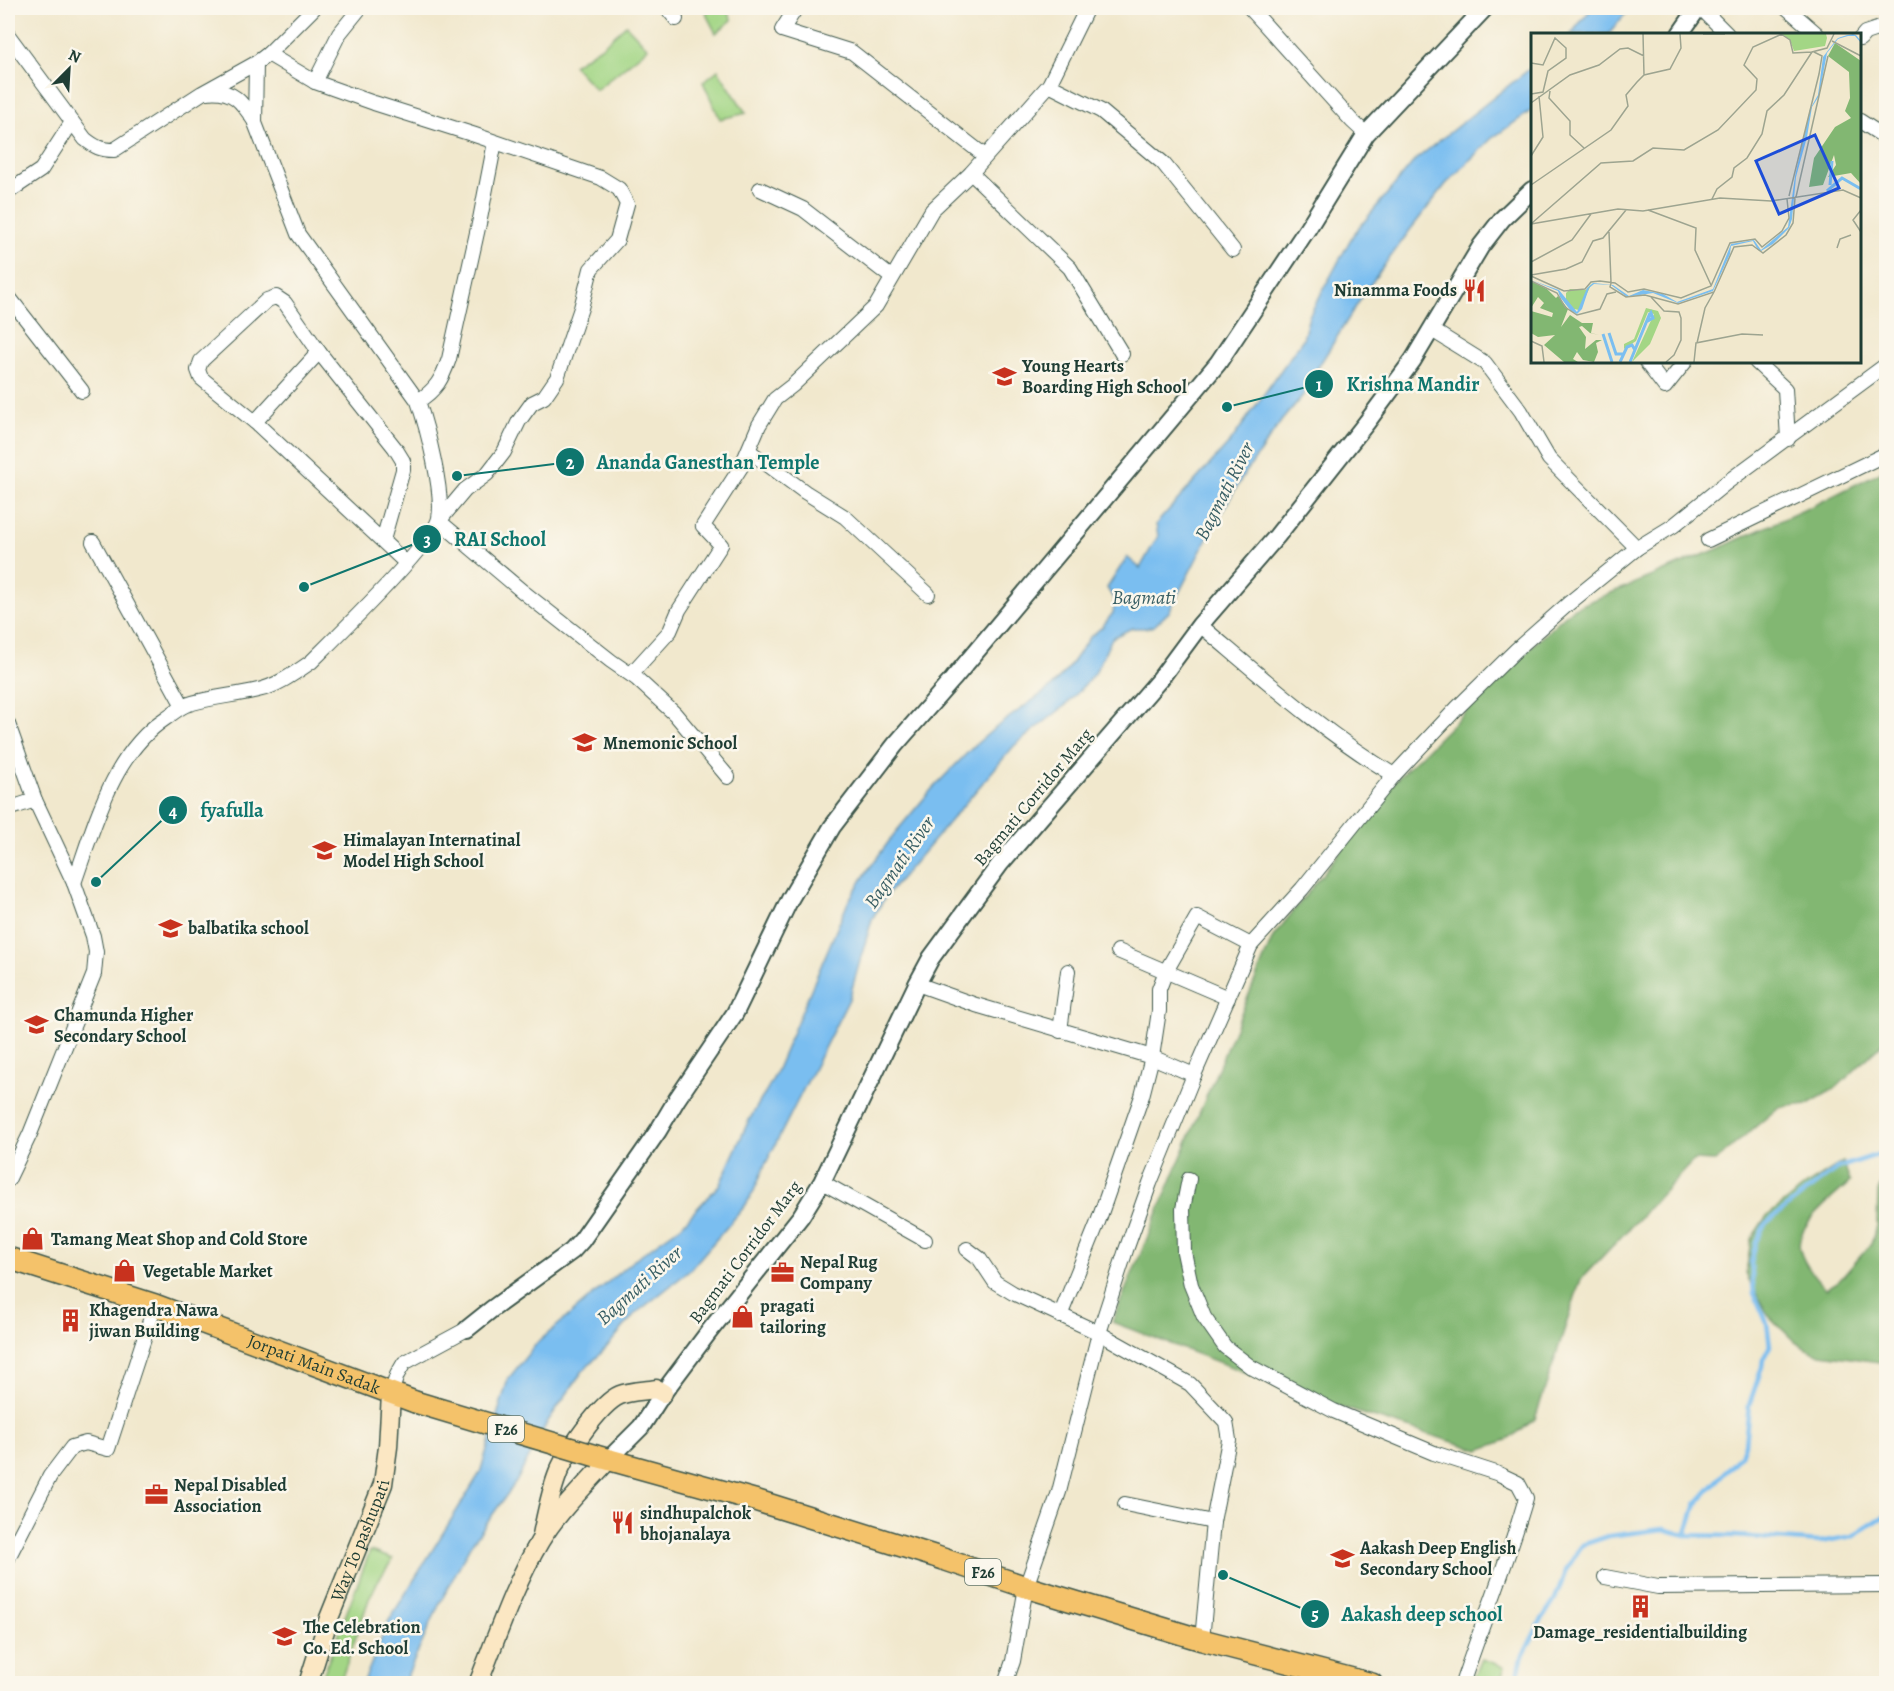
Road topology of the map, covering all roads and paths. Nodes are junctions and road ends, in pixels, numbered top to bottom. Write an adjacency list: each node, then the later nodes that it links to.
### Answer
1 (314, 8): 17 (street)
2 (360, 8): 19 (street)
3 (667, 8): 10 (street)
4 (796, 8): 28 (street)
5 (1086, 8): 20 (street)
6 (1250, 8): 25 (street)
7 (1485, 8): 25 (street)
8 (1700, 8): 12 (street); 13 (street)
9 (1787, 8): 14 (street)
10 (676, 19)
11 (1887, 26): 16 (street)
12 (1681, 33)
13 (1726, 33)
14 (1815, 33)
15 (8, 35): 23 (street)
16 (1861, 38)
17 (268, 54): 18 (street); 19 (street)
18 (256, 63): 21 (street); 24 (street)
19 (315, 82): 27 (street)
20 (1049, 86): 28 (street); 33 (street)
21 (202, 93): 23 (street); 24 (street)
22 (1861, 121): 26 (street)
23 (72, 122): 31 (street)
24 (255, 123): 44 (street)
25 (1366, 134): 82 (street)
26 (1887, 138)
27 (495, 142): 44 (street); 49 (street)
28 (985, 156): 29 (street)
29 (971, 172): 34 (street); 38 (street)
30 (760, 189): 34 (street)
31 (8, 192)
32 (1531, 194): 36 (street, Bagmati Corridor Marg)
33 (1233, 250)
34 (891, 278): 47 (street)
35 (8, 296): 43 (street)
36 (1432, 330): 53 (street); 56 (street, Bagmati Corridor Marg)
37 (319, 352): 45 (street); 45 (street); 50 (street)
38 (1122, 354)
39 (1647, 363): 40 (street)
40 (1684, 363)
41 (1757, 363): 46 (street)
42 (1887, 365): 46 (street)
43 (82, 391)
44 (418, 401): 49 (street)
45 (255, 422): 50 (street)
46 (1788, 439): 53 (street)
47 (749, 451): 55 (street); 57 (street)
48 (1887, 454): 51 (street)
49 (439, 521): 54 (street); 57 (street)
50 (383, 540): 54 (street)
51 (1708, 540)
52 (93, 542): 58 (street)
53 (1637, 548): 60 (street)
54 (406, 563): 58 (street)
55 (928, 594)
56 (1200, 625): 60 (street); 69 (street, Bagmati Corridor Marg)
57 (631, 674): 61 (street)
58 (183, 706): 64 (street)
59 (8, 724): 62 (street)
60 (1394, 775): 65 (street)
61 (728, 777)
62 (35, 800): 63 (street); 64 (street)
63 (8, 809)
64 (74, 883): 75 (street)
65 (1251, 945): 68 (street); 70 (street)
66 (1118, 951): 68 (street)
67 (1068, 971): 71 (street)
68 (1166, 972): 70 (street); 72 (street)
69 (917, 984): 71 (street); 76 (street, Bagmati Corridor Marg)
70 (1228, 998): 73 (street)
71 (1060, 1031): 72 (street)
72 (1152, 1057): 73 (street); 81 (street)
73 (1194, 1075): 83 (street)
74 (1189, 1179): 99 (street)
75 (8, 1180)
76 (822, 1182): 77 (street); 84 (street, Bagmati Corridor Marg)
77 (925, 1240)
78 (967, 1250): 81 (street)
79 (8, 1258): 80 (main road, Jorpati Main Sadak / F26)
80 (155, 1305): 85 (main road, Jorpati Main Sadak / F26); 90 (street)
81 (1060, 1316): 83 (street)
82 (467, 1329): 85 (street)
83 (1099, 1333): 88 (street); 93 (street)
84 (663, 1393): 86 (street, Bagmati Corridor Marg); 89 (main road)
85 (391, 1394): 86 (main road, Jorpati Main Sadak / F26, bridge); 95 (main road, Way To pashupati)
86 (602, 1458): 89 (main road); 93 (main road, F26)
87 (1125, 1504): 88 (street)
88 (1213, 1522): 94 (street)
89 (541, 1539): 96 (main road)
90 (8, 1558)
91 (1605, 1577): 92 (street)
92 (1887, 1585)
93 (1026, 1587): 94 (main road, F26); 97 (street)
94 (1202, 1640): 98 (main road, F26)
95 (308, 1683)
96 (478, 1683)
97 (1005, 1683)
98 (1372, 1683)
99 (1462, 1683)

